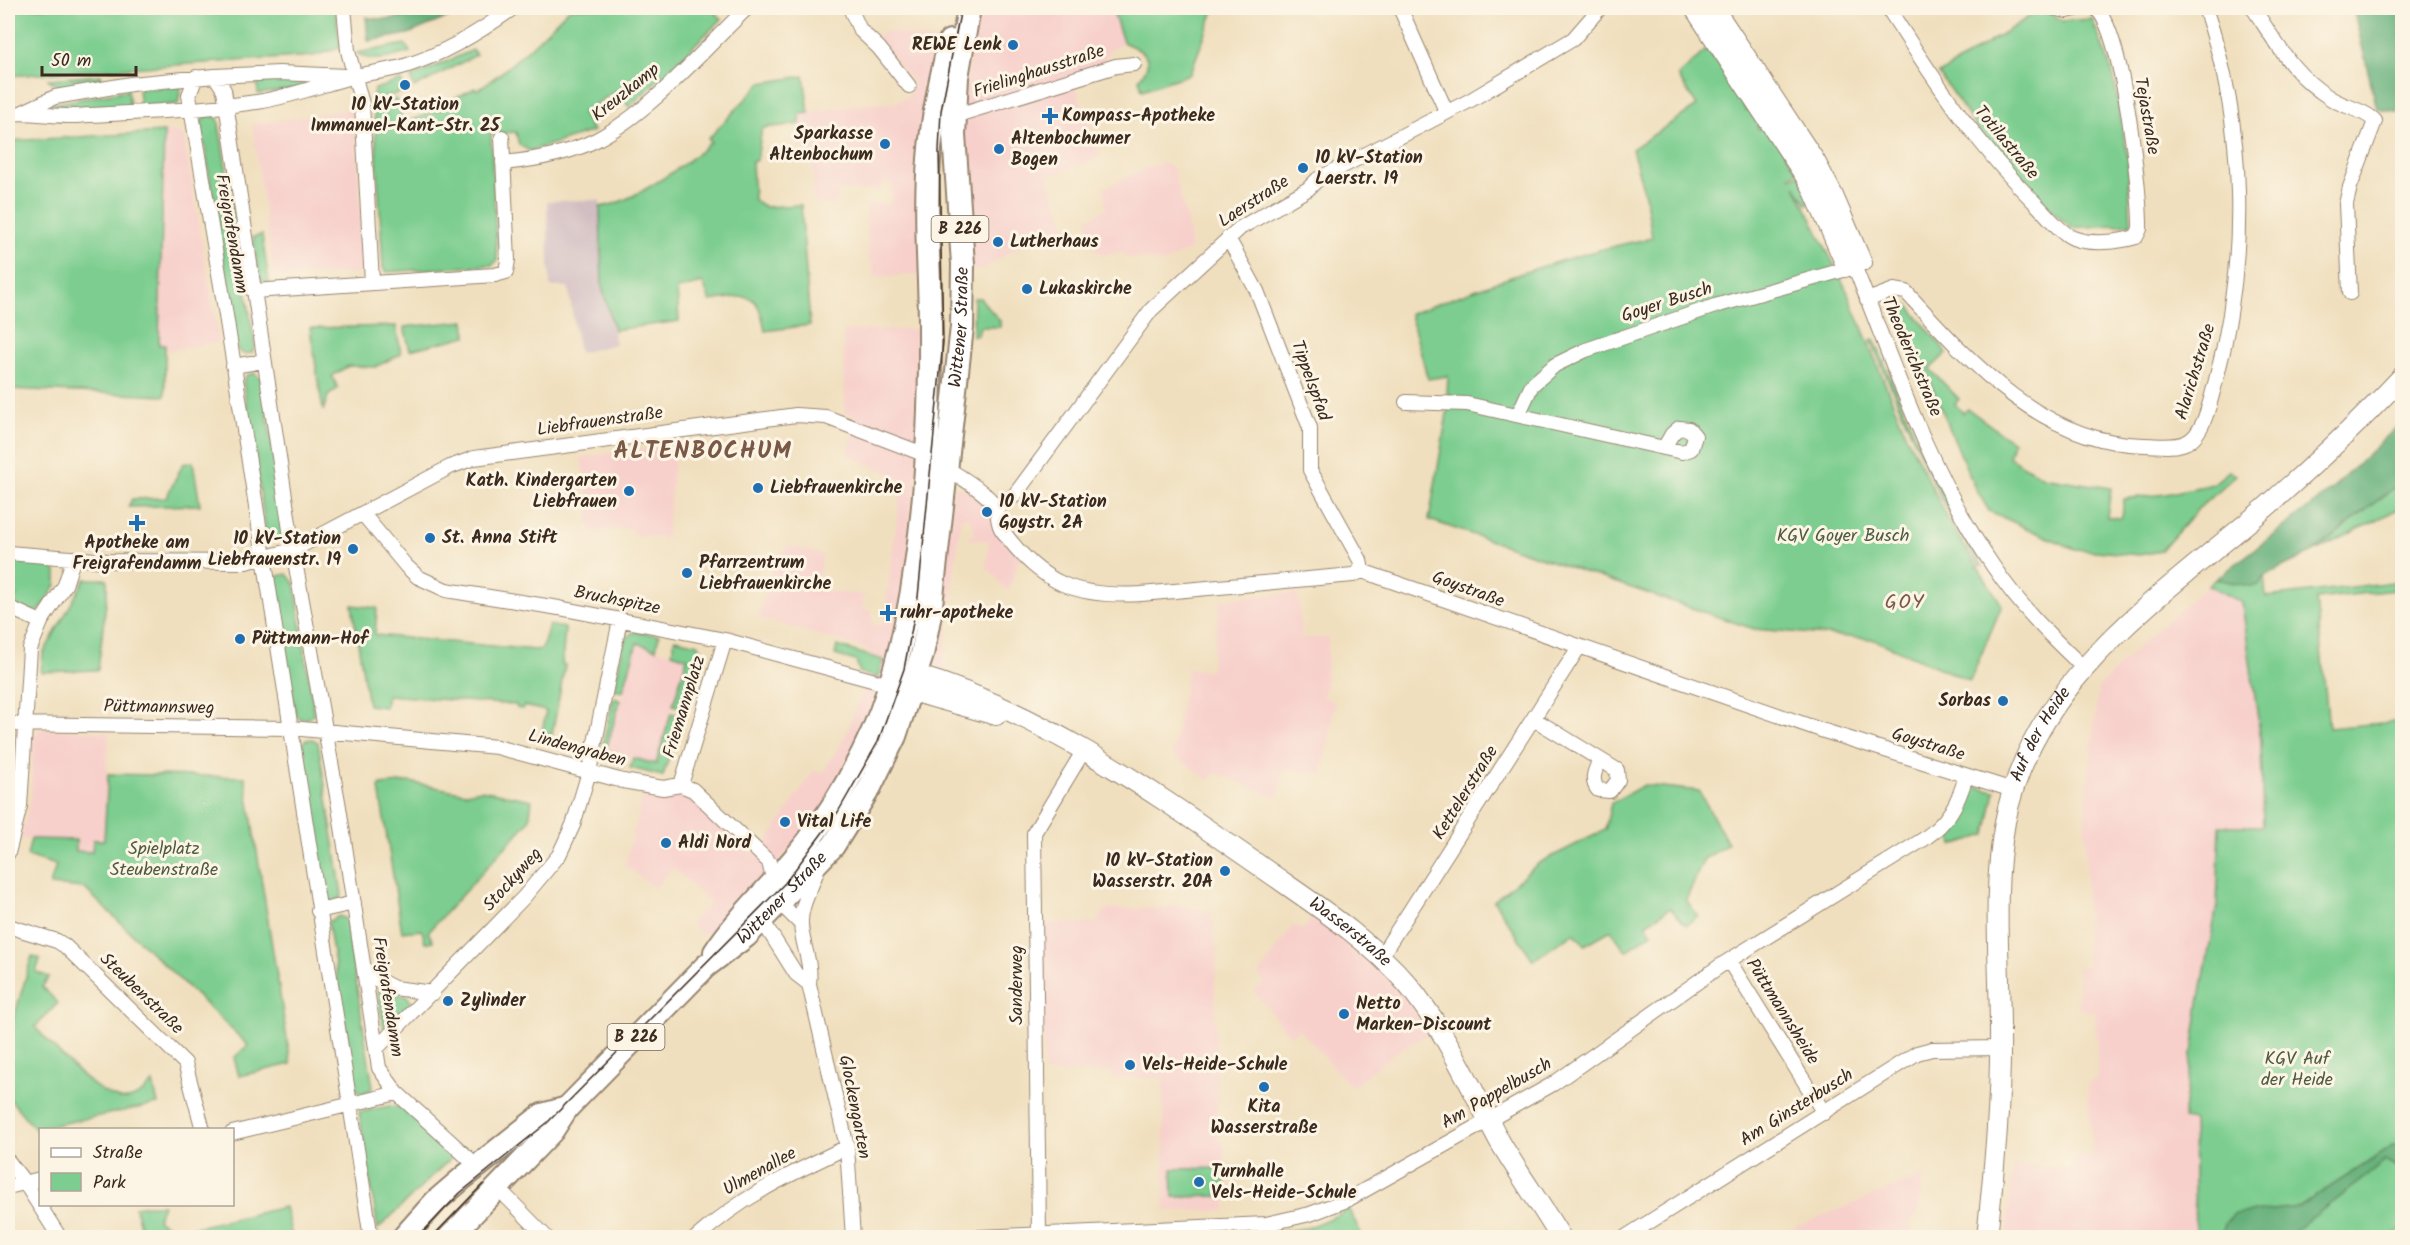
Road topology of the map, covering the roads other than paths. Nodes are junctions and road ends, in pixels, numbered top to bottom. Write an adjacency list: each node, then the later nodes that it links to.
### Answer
1 (344, 8): 21 (street)
2 (513, 8): 21 (street)
3 (747, 8): 31 (street, Kreuzkamp)
4 (850, 8): 23 (street)
5 (959, 8): 29 (main road, Wittener Straße / B 226)
6 (969, 8): 29 (main road, Wittener Straße / B 226)
7 (1400, 8): 26 (street)
8 (1600, 8): 26 (street, Laerstraße)
9 (1691, 8): 34 (street, Theoderichstraße)
10 (1705, 8): 18 (street, Theoderichstraße)
11 (1717, 8): 18 (street, Theoderichstraße)
12 (1888, 8): 32 (street, Totilastraße)
13 (2053, 8): 14 (street)
14 (2080, 8)
15 (2095, 8): 32 (street, Tejastraße)
16 (2205, 8): 38 (street, Alarichstraße)
17 (2253, 8): 37 (street)
18 (1733, 41): 34 (street, Theoderichstraße)
19 (1134, 64): 29 (street, Frielinghausstraße)
20 (215, 76): 21 (street); 22 (street); 24 (street, Freigrafendamm)
21 (354, 76): 24 (street); 35 (street)
22 (196, 77): 25 (street, Freigrafendamm); 27 (street)
23 (909, 86)
24 (226, 105): 25 (street); 36 (street, Freigrafendamm)
25 (191, 108): 27 (street); 40 (street, Freigrafendamm)
26 (1446, 111): 33 (street, Laerstraße)
27 (23, 112): 28 (street)
28 (8, 114)
29 (945, 116): 45 (main road, Wittener Straße / B 226); 46 (main road, Wittener Straße / B 226)
30 (502, 137): 31 (street)
31 (504, 163): 35 (street)
32 (2136, 237)
33 (1228, 238): 47 (street, Laerstraße); 53 (street, Tippelspfad)
34 (1855, 267): 38 (street, Theoderichstraße); 43 (street, Goyer Busch)
35 (372, 282): 36 (street)
36 (253, 291): 39 (street, Freigrafendamm)
37 (2349, 293)
38 (1867, 300): 59 (street, Theoderichstraße)
39 (264, 361): 40 (street); 49 (street, Freigrafendamm)
40 (233, 366): 51 (street, Freigrafendamm)
41 (2403, 377): 59 (main road, Auf der Heide)
42 (1406, 402): 43 (street)
43 (1518, 415): 44 (street)
44 (1664, 447)
45 (926, 455): 46 (main road); 48 (street, Liebfrauenstraße); 60 (main road, Wittener Straße / B 226)
46 (946, 468): 47 (street); 60 (main road, Wittener Straße / B 226)
47 (996, 508): 53 (street)
48 (363, 514): 49 (street, Liebfrauenstraße); 55 (street, Bruchspitze)
49 (293, 550): 51 (street); 65 (street, Freigrafendamm)
50 (8, 553): 52 (street)
51 (264, 558): 52 (street); 64 (street, Freigrafendamm)
52 (73, 560): 56 (street)
53 (1362, 571): 58 (street, Goystraße)
54 (8, 607): 56 (street)
55 (620, 620): 57 (street, Bruchspitze); 68 (street)
56 (40, 622): 62 (street)
57 (725, 639): 60 (street, Bruchspitze); 70 (street, Friemannplatz)
58 (1579, 647): 61 (street, Kettelerstraße); 69 (street, Goystraße)
59 (2084, 668): 71 (main road, Auf der Heide)
60 (899, 684): 66 (main road, Wasserstraße); 73 (main road, Wittener Straße / B 226); 74 (main road, Wittener Straße / B 226)
61 (1534, 719): 67 (street); 80 (street, Kettelerstraße)
62 (26, 723): 63 (street, Püttmannsweg); 64 (street, Püttmannsweg); 72 (street)
63 (8, 724)
64 (291, 729): 65 (street); 76 (street, Freigrafendamm)
65 (325, 732): 68 (street, Lindengraben); 75 (street, Freigrafendamm)
66 (1084, 750): 80 (main road, Wasserstraße); 105 (street, Sanderweg)
67 (1599, 760)
68 (589, 772): 70 (street, Lindengraben); 85 (street, Stockyweg)
69 (1966, 776): 71 (street, Goystraße); 81 (street, Am Pappelbusch)
70 (681, 785): 74 (street)
71 (2013, 790): 86 (main road, Auf der Heide)
72 (8, 854)
73 (820, 861): 74 (main road, Wittener Straße / B 226); 78 (street, Glockengarten)
74 (776, 892): 77 (main road, Wittener Straße / B 226); 78 (street); 82 (main road, Wittener Straße / B 226)
75 (354, 903): 76 (street); 83 (street, Freigrafendamm)
76 (318, 911): 89 (street, Freigrafendamm)
77 (762, 920): 82 (main road, Wittener Straße / B 226); 84 (street)
78 (801, 924): 84 (street, Glockengarten)
79 (8, 926): 93 (street, Steubenstraße)
80 (1381, 956): 92 (main road, Wasserstraße)
81 (1729, 961): 91 (street, Püttmannsheide); 92 (street, Am Pappelbusch)
82 (706, 966): 90 (main road, Wittener Straße / B 226)
83 (365, 973): 85 (street); 87 (street, Freigrafendamm)
84 (809, 984): 95 (street, Glockengarten)
85 (433, 993): 87 (street, Stockyweg)
86 (2000, 1048): 91 (street, Am Ginsterbusch); 116 (main road, Auf der Heide)
87 (376, 1049): 88 (street, Freigrafendamm)
88 (397, 1093): 89 (street); 97 (street, Freigrafendamm)
89 (350, 1104): 94 (street); 107 (street, Freigrafendamm)
90 (567, 1108): 97 (main road, Wittener Straße / B 226); 101 (main road, Wittener Straße / B 226)
91 (1824, 1113): 115 (street, Am Ginsterbusch)
92 (1488, 1119): 104 (street, Am Pappelbusch); 114 (main road, Wasserstraße)
93 (201, 1128)
94 (234, 1133)
95 (847, 1148): 111 (street, Ulmenallee); 112 (street, Glockengarten)
96 (8, 1161): 99 (street)
97 (477, 1166): 101 (main road); 108 (main road, Wittener Straße / B 226)
98 (39, 1179): 99 (street)
99 (25, 1183): 100 (street); 102 (street)
100 (8, 1187)
101 (498, 1188): 109 (main road, Wittener Straße / B 226); 110 (street)
102 (39, 1205)
103 (40, 1206): 106 (street)
104 (1151, 1233): 105 (street, Am Pappelbusch)
105 (1039, 1234): 113 (street, Am Pappelbusch)
106 (60, 1238)
107 (371, 1238)
108 (403, 1238)
109 (449, 1238)
110 (547, 1238)
111 (696, 1238)
112 (853, 1238)
113 (958, 1238)
114 (1561, 1238)
115 (1624, 1238)
116 (1987, 1238)

